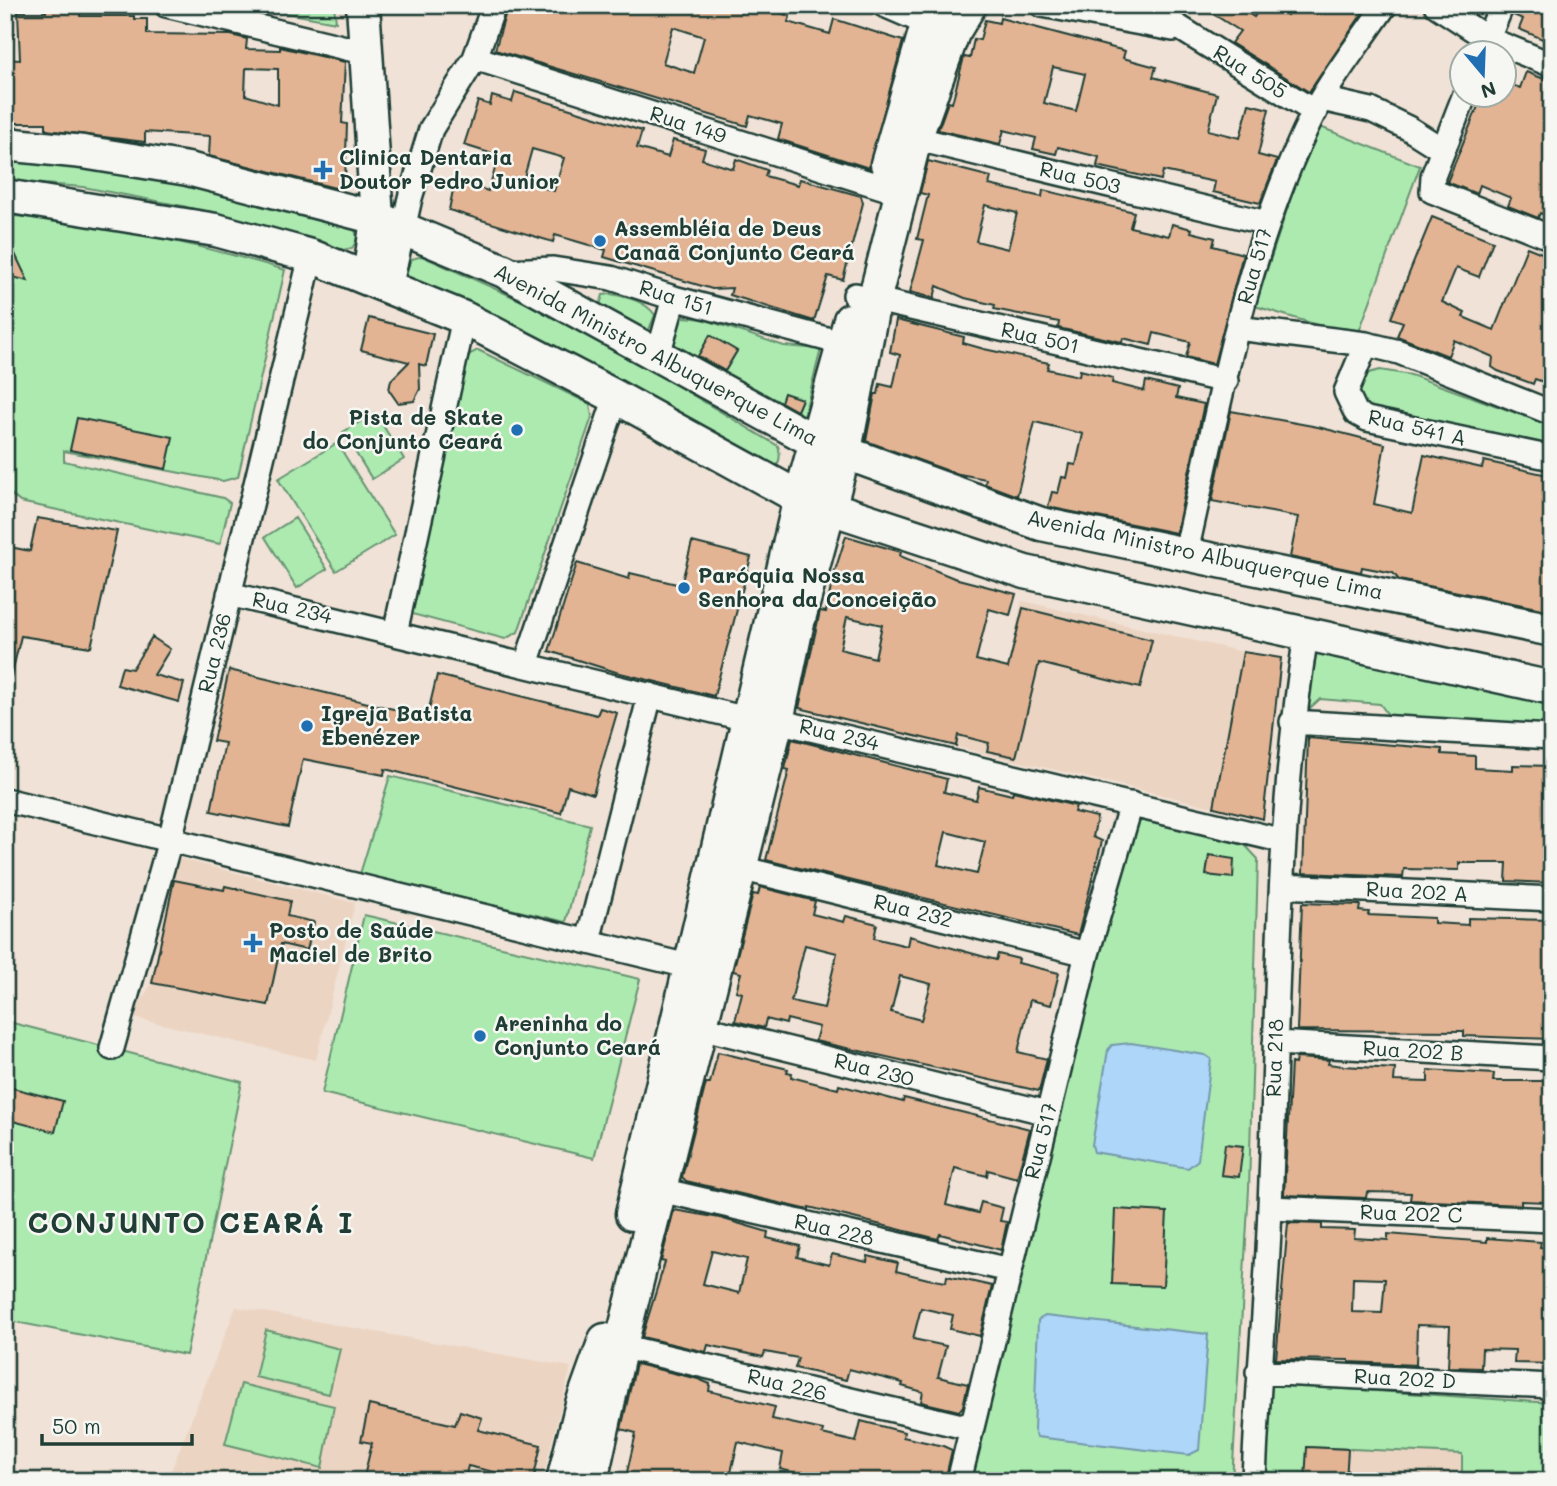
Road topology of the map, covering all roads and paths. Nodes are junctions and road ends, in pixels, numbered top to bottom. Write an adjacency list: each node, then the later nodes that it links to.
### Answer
1 (166, 5): 15 (street)
2 (363, 5): 15 (street)
3 (494, 5): 17 (street)
4 (884, 5): 11 (street)
5 (970, 5): 11 (street)
6 (1042, 5): 12 (street, Rua 505)
7 (1143, 5): 12 (street, Rua 505)
8 (1385, 5): 19 (street, Rua 517)
9 (1436, 5): 13 (street)
10 (1502, 5): 14 (street)
11 (939, 21): 21 (street)
12 (1186, 32): 19 (street, Rua 505)
13 (1475, 38)
14 (1488, 38)
15 (367, 53): 27 (street)
16 (1518, 55): 18 (street)
17 (475, 58): 24 (street, Rua 149); 27 (street)
18 (1552, 65)
19 (1318, 106): 23 (street, Rua 505); 26 (street, Rua 517)
20 (1460, 108): 23 (street)
21 (904, 136): 24 (street); 26 (street, Rua 503)
22 (5, 144): 27 (street, Avenida Ministro Albuquerque Lima)
23 (1443, 150): 28 (street)
24 (892, 190): 33 (street)
25 (5, 196): 29 (street)
26 (1267, 223): 35 (street, Rua 517)
27 (390, 224): 30 (street, Avenida Ministro Albuquerque Lima); 31 (street)
28 (1552, 238)
29 (311, 256): 31 (street); 46 (street, Rua 236)
30 (504, 271): 32 (street, Rua 151); 38 (street, Avenida Ministro Albuquerque Lima)
31 (379, 283): 34 (street)
32 (674, 298): 36 (street, Rua 151); 38 (street)
33 (865, 298): 36 (street); 39 (street, Rua 501); 42 (street)
34 (464, 318): 40 (street); 48 (street)
35 (1237, 328): 37 (street); 39 (street, Rua 517)
36 (845, 344): 42 (street)
37 (1366, 344): 41 (street); 43 (street, Rua 541 A)
38 (658, 355): 42 (street, Avenida Ministro Albuquerque Lima)
39 (1226, 381): 45 (street, Rua 517)
40 (617, 397): 44 (street); 50 (street)
41 (1552, 413)
42 (831, 446): 44 (street); 45 (street, Avenida Ministro Albuquerque Lima)
43 (1552, 458)
44 (815, 502): 49 (street); 53 (street)
45 (1186, 552): 47 (street, Avenida Ministro Albuquerque Lima)
46 (229, 594): 48 (street, Rua 234); 58 (street, Rua 236)
47 (1552, 631)
48 (395, 633): 50 (street, Rua 234)
49 (1306, 635): 51 (street); 54 (street, Rua 218)
50 (526, 664): 52 (street, Rua 234)
51 (1552, 688)
52 (650, 695): 53 (street, Rua 234); 64 (street)
53 (764, 721): 57 (street, Rua 234); 60 (street); 63 (street)
54 (1292, 722): 55 (street); 59 (street, Rua 218)
55 (1552, 737)
56 (5, 800): 58 (street)
57 (1130, 804): 59 (street, Rua 234); 65 (street, Rua 517)
58 (170, 841): 64 (street); 69 (street, Rua 236)
59 (1284, 841): 61 (street, Rua 218)
60 (740, 868): 63 (street); 65 (street, Rua 232)
61 (1282, 886): 62 (street, Rua 202 A); 68 (street, Rua 218)
62 (1552, 899)
63 (711, 933): 66 (street); 67 (street)
64 (588, 941): 66 (street)
65 (1087, 954): 71 (street, Rua 517)
66 (692, 967): 76 (street)
67 (700, 1027): 71 (street, Rua 230); 72 (street)
68 (1275, 1043): 70 (street, Rua 202 B); 73 (street, Rua 218)
69 (112, 1048)
70 (1552, 1058)
71 (1048, 1113): 75 (street, Rua 517)
72 (660, 1190): 75 (street, Rua 228); 76 (street)
73 (1270, 1209): 74 (street, Rua 202 C); 77 (street, Rua 218)
74 (1552, 1220)
75 (1009, 1270): 79 (street, Rua 517)
76 (612, 1344): 79 (street, Rua 226); 80 (street); 81 (street)
77 (1258, 1372): 78 (street, Rua 202 D); 83 (street, Rua 218)
78 (1552, 1386)
79 (970, 1428): 82 (street, Rua 517)
80 (563, 1481)
81 (591, 1481)
82 (959, 1481)
83 (1254, 1481)

